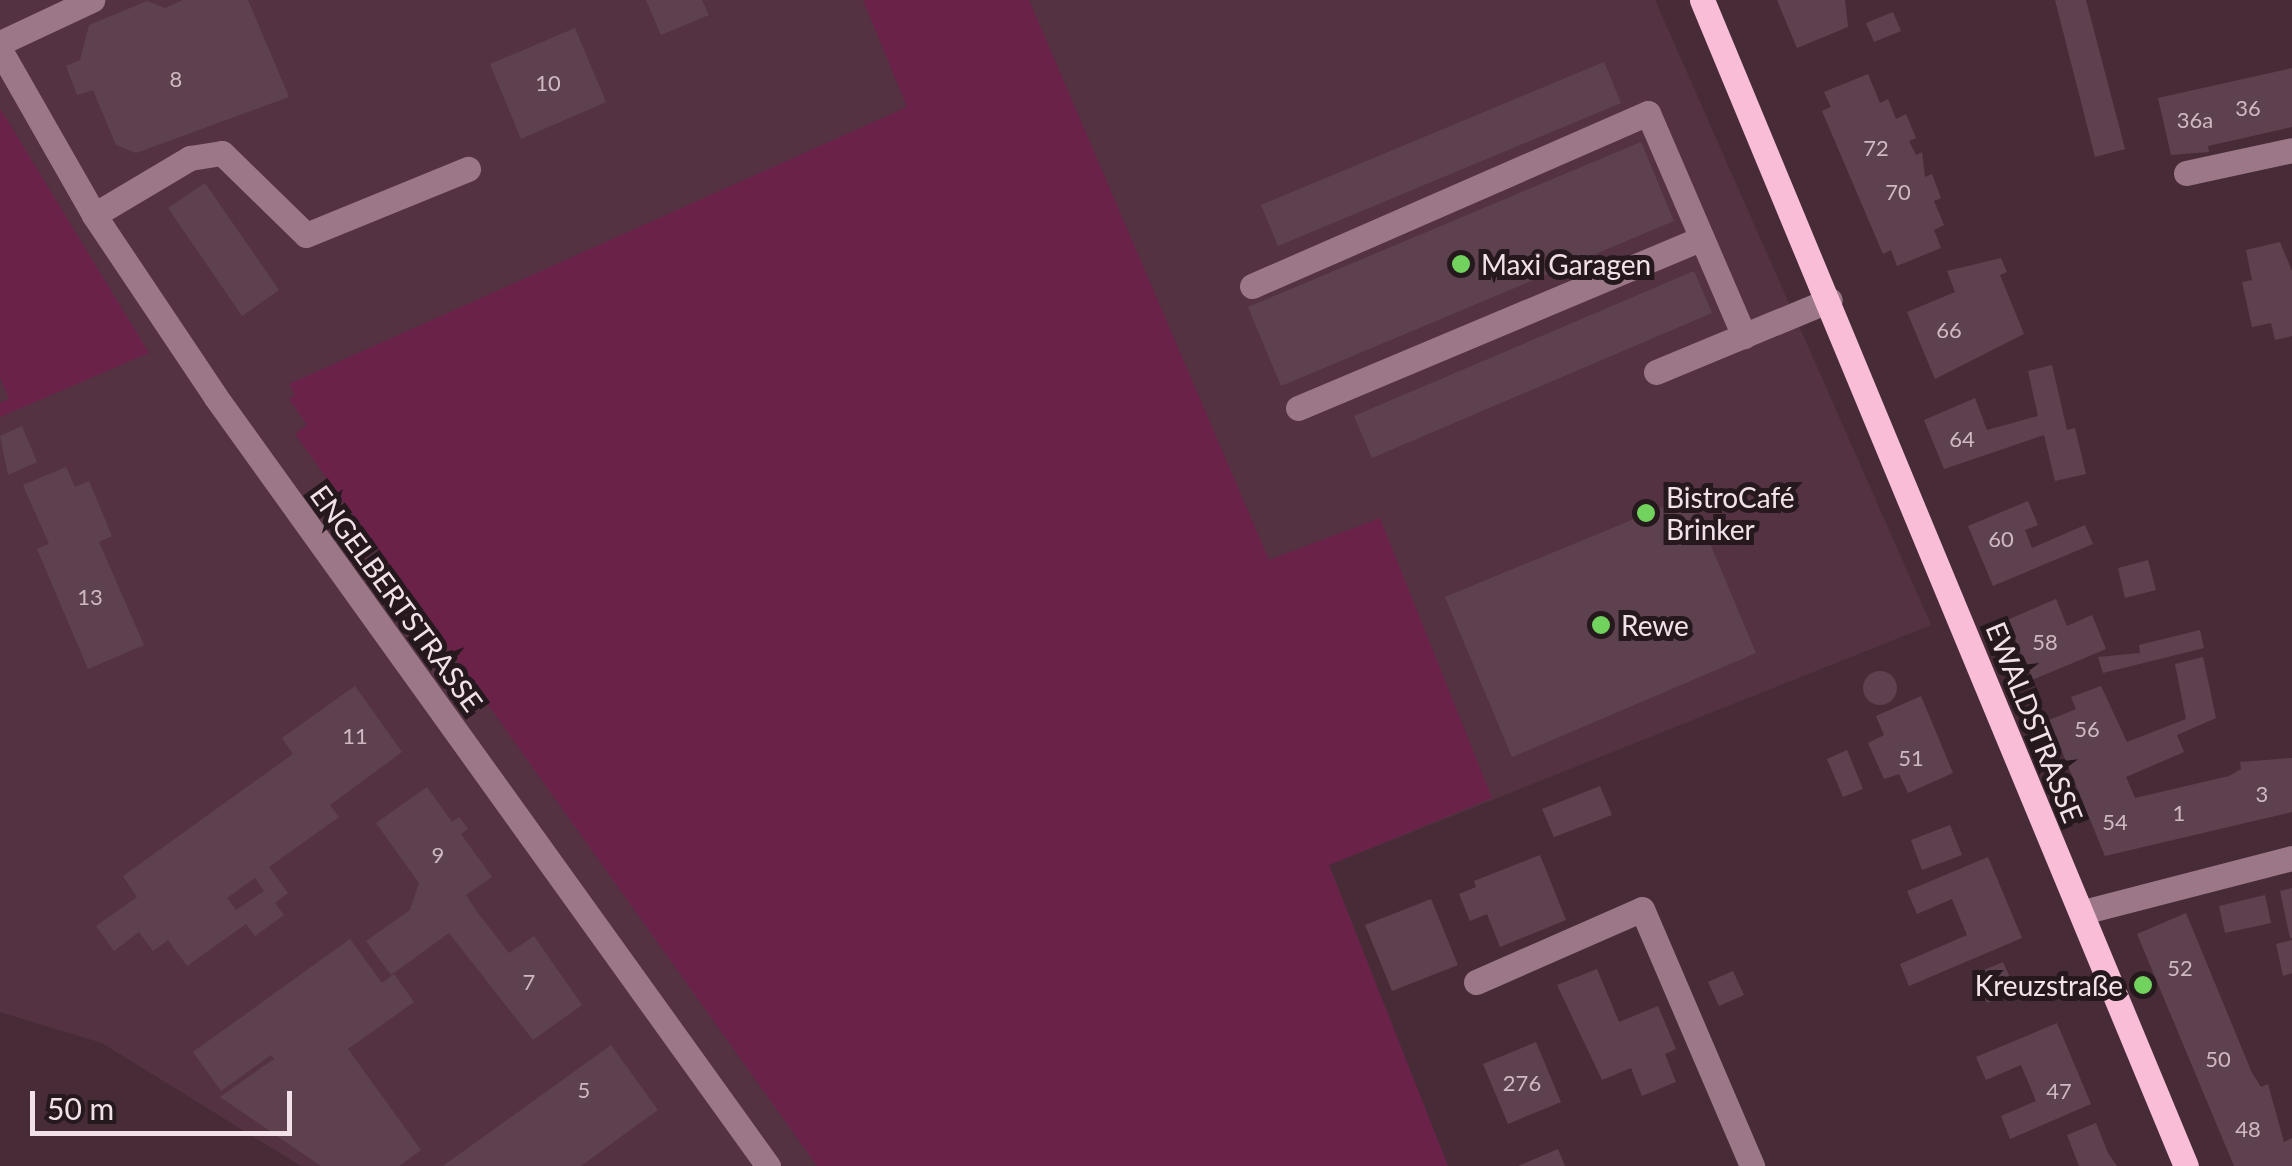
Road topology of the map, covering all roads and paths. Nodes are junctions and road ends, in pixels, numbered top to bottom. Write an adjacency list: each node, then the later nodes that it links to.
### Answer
1 (92, 0): 3 (street)
2 (1702, 0): 10 (main road, EWALDSTRASSE)
3 (0, 46): 7 (street, ENGELBERTSTRASSE)
4 (2292, 150): 6 (street)
5 (468, 169): 7 (street)
6 (2186, 173)
7 (94, 215): 17 (street, ENGELBERTSTRASSE)
8 (1702, 238): 9 (street); 11 (street); 13 (street)
9 (1252, 286)
10 (1830, 300): 11 (street); 15 (main road, EWALDSTRASSE)
11 (1744, 336): 12 (street)
12 (1656, 372)
13 (1298, 408)
14 (2292, 858): 15 (street)
15 (2082, 912): 19 (main road, EWALDSTRASSE)
16 (1476, 982): 18 (street)
17 (768, 1166)
18 (1752, 1166)
19 (2186, 1166)

